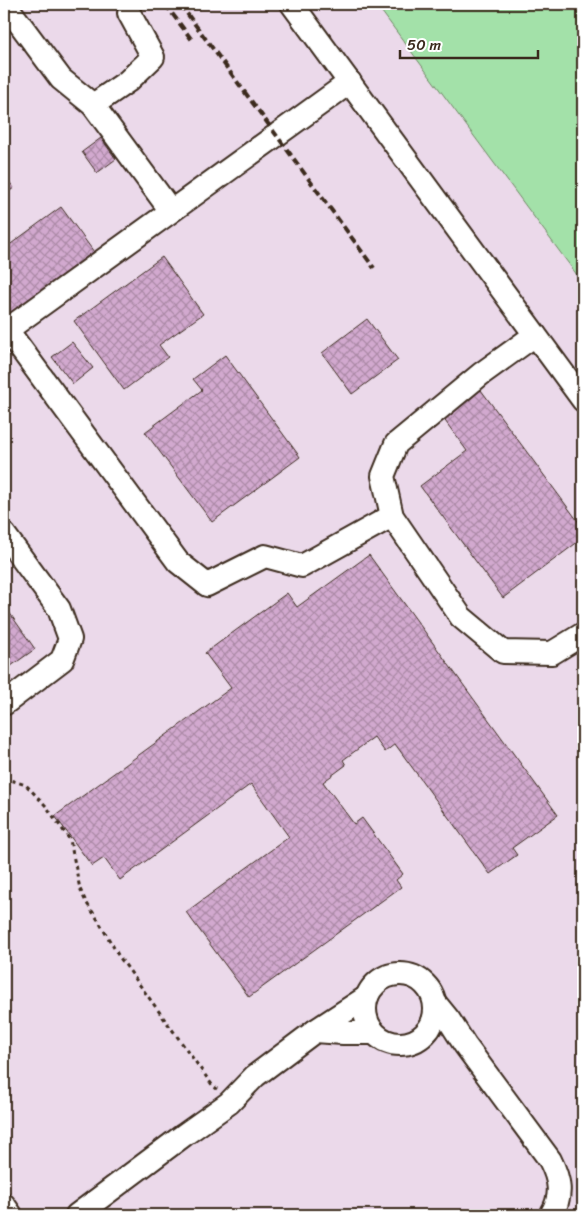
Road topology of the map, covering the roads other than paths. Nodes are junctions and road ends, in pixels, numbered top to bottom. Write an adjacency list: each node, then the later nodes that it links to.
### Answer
1 (5, 4): 5 (street)
2 (292, 4): 4 (street)
3 (129, 13): 5 (street)
4 (350, 82): 6 (street); 8 (street)
5 (93, 105): 6 (street)
6 (171, 211): 7 (street)
7 (5, 331): 10 (street)
8 (535, 335): 9 (street); 10 (street)
9 (583, 400)
10 (392, 516): 12 (street)
11 (4, 534): 13 (street)
12 (583, 634)
13 (4, 704)
14 (367, 997): 15 (street); 16 (street); 18 (street)
15 (436, 1004): 17 (street); 19 (street)
16 (315, 1031): 18 (street); 22 (street)
17 (428, 1031): 18 (street); 19 (street)
18 (374, 1033)
19 (465, 1045): 23 (street)
20 (4, 1205): 21 (street)
21 (11, 1215)
22 (77, 1215)
23 (551, 1215)

